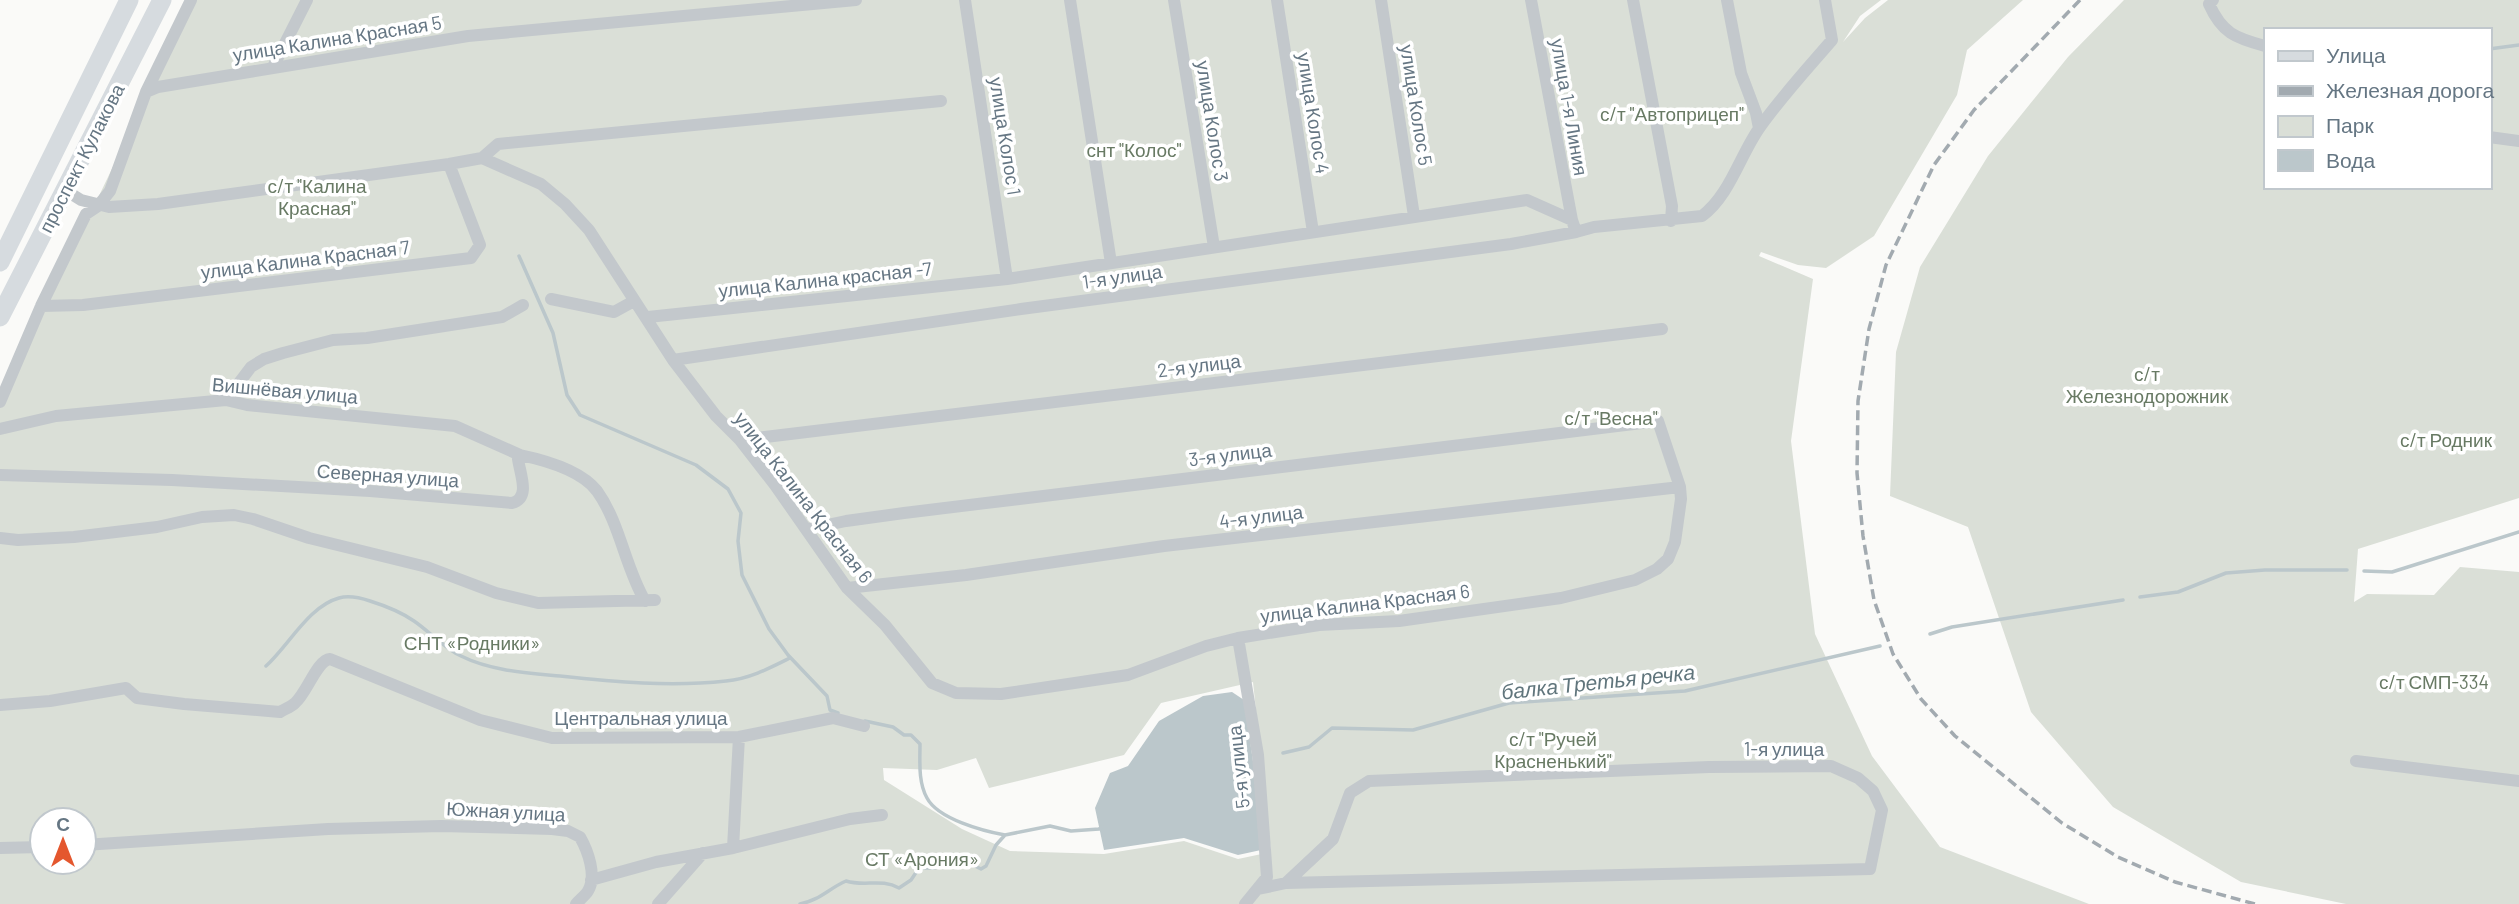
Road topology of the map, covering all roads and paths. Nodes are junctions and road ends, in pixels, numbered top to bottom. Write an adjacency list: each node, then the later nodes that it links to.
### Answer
1 (129, 0): 32 (main road, проспект Кулакова)
2 (162, 0): 25 (main road, проспект Кулакова)
3 (191, 0): 18 (street)
4 (307, 0): 17 (street)
5 (856, 0): 17 (street, улица Калина Красная 5)
6 (965, 0): 34 (street, улица Колос 1)
7 (1070, 0): 33 (street)
8 (1174, 0): 31 (street, улица Колос 3)
9 (1277, 0): 30 (street, улица Колос 4)
10 (1381, 0): 27 (street, улица Колос 5)
11 (1531, 0): 29 (street, улица 1-я Линия)
12 (1633, 0): 28 (street)
13 (1727, 0): 20 (street)
14 (1825, 0): 20 (street, 1-я улица)
15 (2213, 0): 16 (street)
16 (2264, 46)
17 (273, 67): 18 (street, улица Калина Красная 5)
18 (152, 90): 26 (street)
19 (940, 101): 23 (street)
20 (1759, 128): 28 (street, 1-я улица)
21 (2491, 137): 22 (street)
22 (2519, 141)
23 (482, 158): 24 (street); 36 (street, улица Калина Красная 6)
24 (449, 164): 26 (street); 38 (street, улица Калина Красная 7)
25 (65, 190): 26 (street); 39 (main road, проспект Кулакова)
26 (97, 206): 38 (street)
27 (1414, 216): 29 (street, 1-я улица); 30 (street, 1-я улица)
28 (1671, 221): 29 (street, 1-я улица)
29 (1574, 226): 42 (street, 1-я улица)
30 (1313, 232): 31 (street, 1-я улица)
31 (1214, 247): 33 (street, 1-я улица)
32 (0, 262)
33 (1111, 263): 34 (street, 1-я улица)
34 (1007, 279): 40 (street, улица Калина красная -7)
35 (551, 299): 36 (street)
36 (634, 302): 40 (street, улица Калина Красная 6)
37 (523, 304): 43 (street)
38 (41, 306): 44 (street)
39 (0, 317)
40 (648, 317): 42 (street, улица Калина Красная 6)
41 (1662, 329): 46 (street, 2-я улица)
42 (673, 360): 46 (street, улица Калина Красная 6)
43 (226, 400): 45 (street, Вишнёвая улица); 47 (street, Вишнёвая улица)
44 (0, 402)
45 (0, 429)
46 (740, 440): 50 (street, улица Калина Красная 6)
47 (520, 455): 48 (street, Северная улица); 51 (street)
48 (0, 475)
49 (1680, 487): 50 (street, 3-я улица); 52 (street, 4-я улица); 53 (street, улица Калина Красная 6)
50 (808, 529): 52 (street, улица Калина Красная 6)
51 (0, 538)
52 (847, 588): 53 (street, улица Калина Красная 6)
53 (1238, 638): 67 (street, 5-я улица)
54 (0, 705): 56 (street, Центральная улица)
55 (864, 726): 56 (street, Центральная улица)
56 (739, 737): 63 (street, Центральная улица)
57 (2356, 761): 58 (street)
58 (2519, 781)
59 (882, 814): 63 (street)
60 (98, 844): 65 (street, Южная улица)
61 (28, 847): 62 (street)
62 (0, 848)
63 (733, 848): 64 (street)
64 (703, 853): 65 (street); 69 (street)
65 (593, 883): 68 (street)
66 (1286, 883): 66 (street, 1-я улица); 67 (street, 1-я улица)
67 (1258, 889): 70 (street)
68 (576, 904)
69 (658, 904)
70 (1245, 904)

